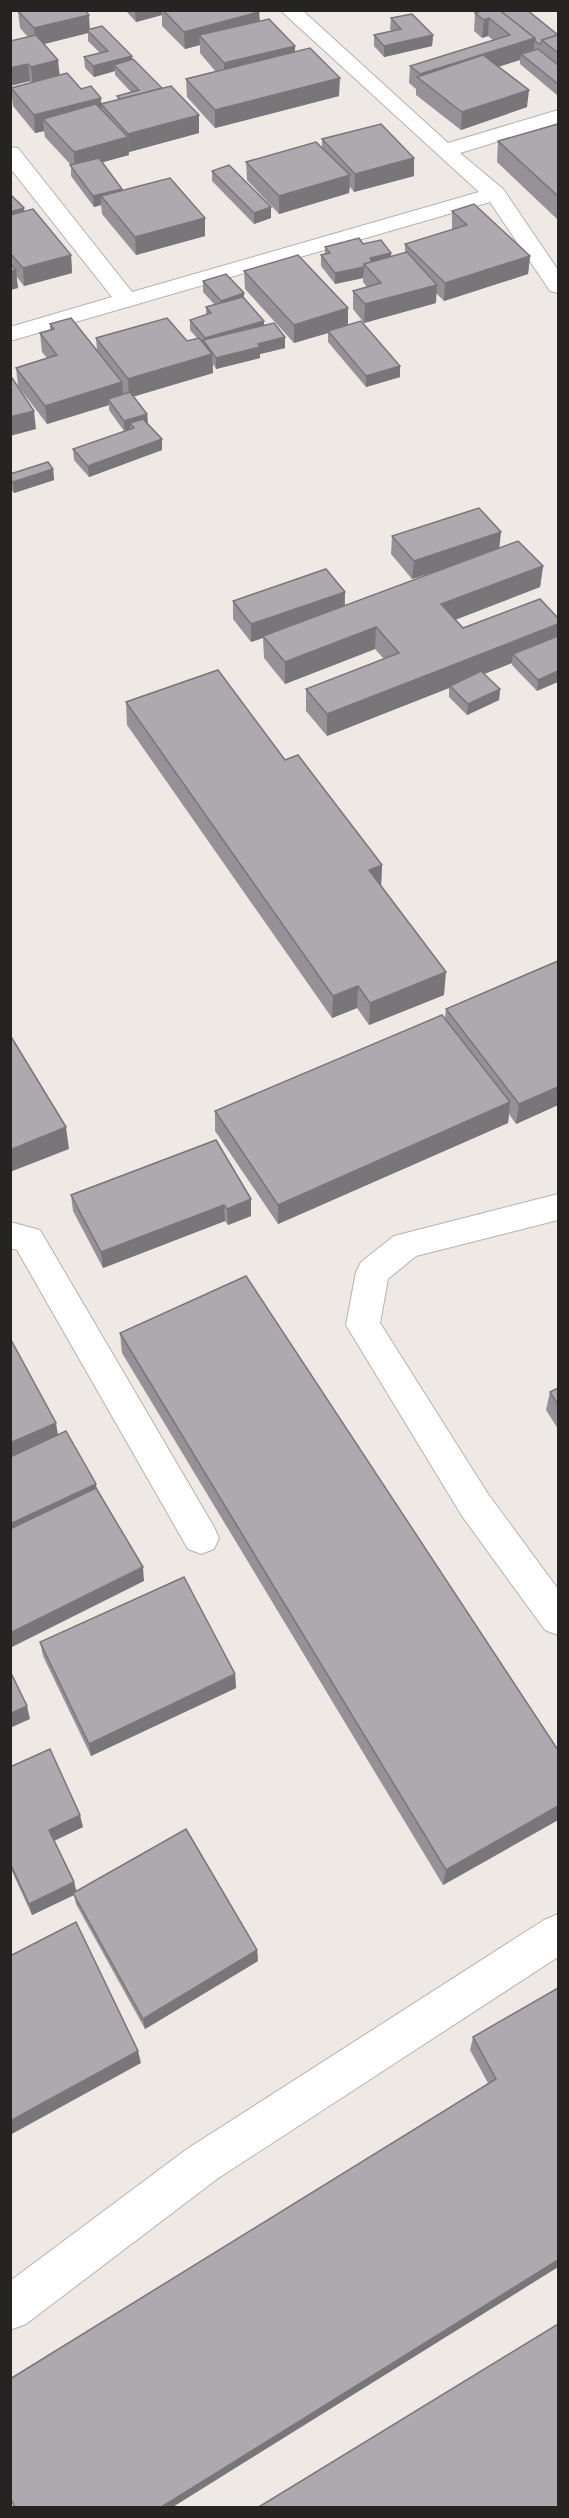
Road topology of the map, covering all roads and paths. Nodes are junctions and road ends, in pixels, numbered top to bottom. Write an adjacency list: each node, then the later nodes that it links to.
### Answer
1 (290, 10): 3 (street)
2 (558, 116): 3 (street)
3 (444, 151): 5 (street)
4 (10, 153): 7 (street)
5 (495, 194): 6 (street); 7 (street)
6 (558, 284)
7 (126, 301): 8 (street)
8 (10, 334)
9 (558, 1207): 12 (street)
10 (10, 1234): 11 (street)
11 (201, 1538)
12 (558, 1618)
13 (558, 1935): 14 (street)
14 (10, 2308)

